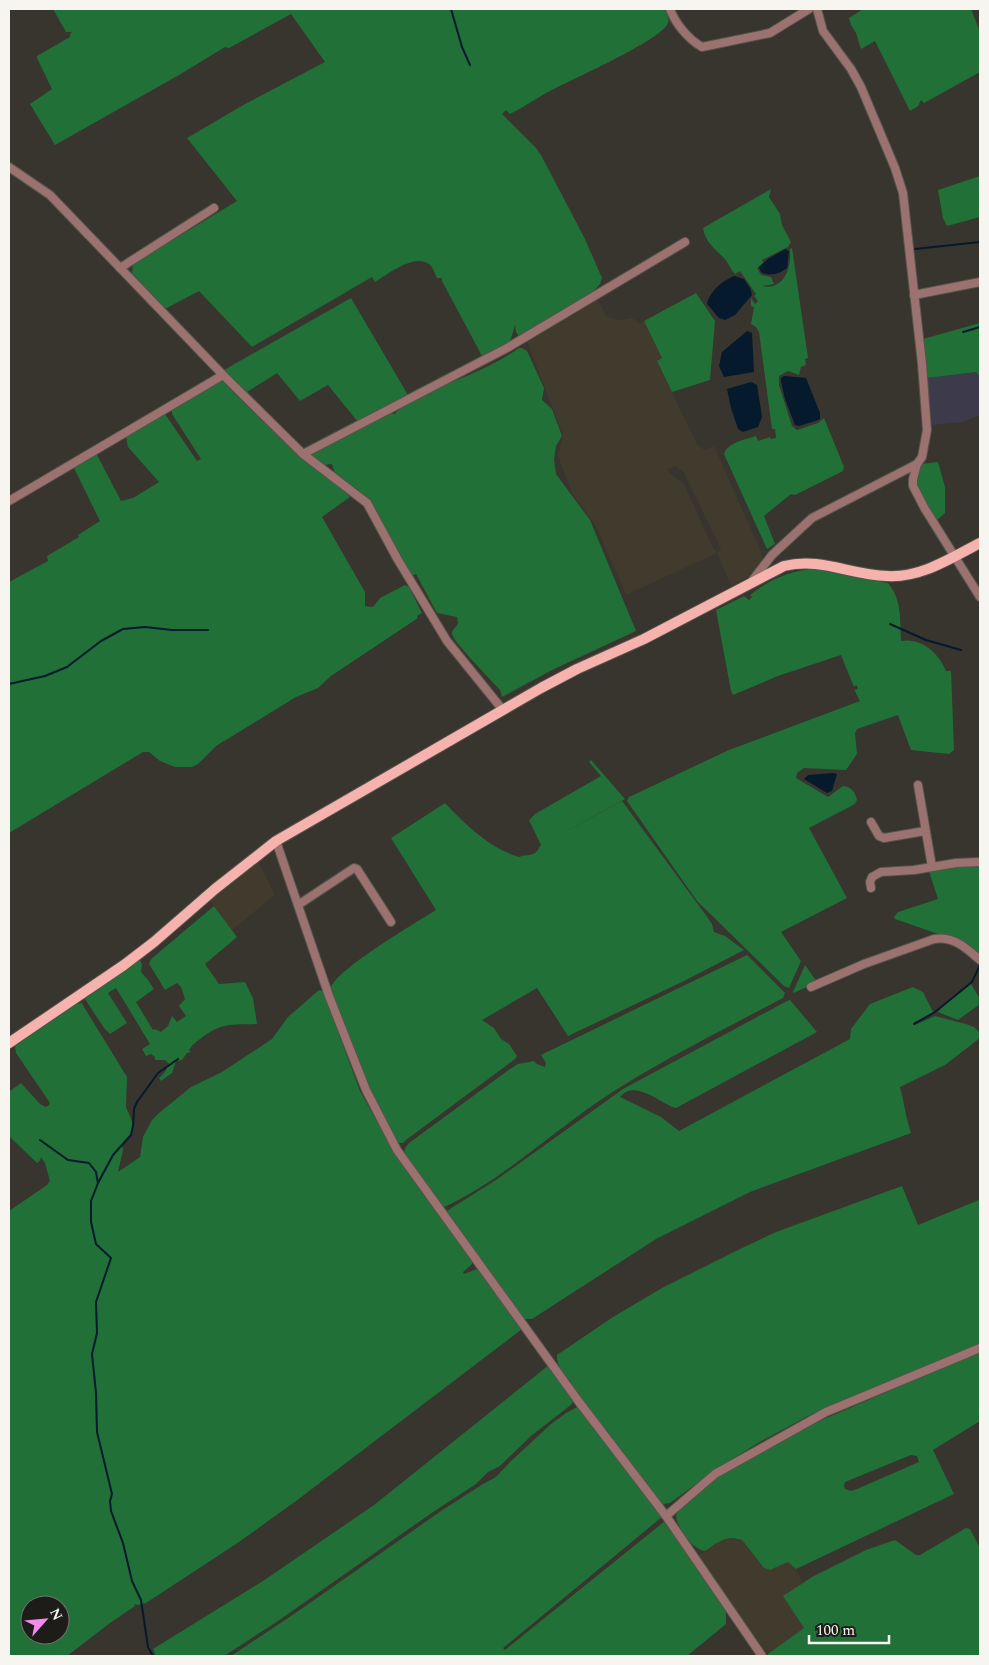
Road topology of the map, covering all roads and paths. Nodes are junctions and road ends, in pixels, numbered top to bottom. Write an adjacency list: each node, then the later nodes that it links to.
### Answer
1 (670, 9): 2 (street)
2 (809, 9)
3 (817, 9): 9 (street)
4 (9, 168): 7 (street)
5 (214, 208): 7 (street)
6 (685, 242): 11 (street)
7 (120, 268): 10 (street)
8 (980, 282): 9 (street)
9 (914, 295): 12 (street)
10 (223, 375): 11 (street); 13 (street)
11 (303, 454): 18 (street)
12 (917, 464): 15 (street); 16 (street)
13 (9, 501)
14 (980, 543): 15 (main road)
15 (955, 557): 16 (main road); 17 (street)
16 (752, 581): 18 (main road)
17 (980, 597)
18 (502, 709): 22 (main road)
19 (918, 785): 21 (street)
20 (871, 822): 21 (street)
21 (925, 831): 24 (street)
22 (276, 841): 26 (street); 30 (main road)
23 (980, 862): 24 (street)
24 (932, 867): 25 (street)
25 (871, 888)
26 (298, 905): 27 (street); 32 (street)
27 (391, 922)
28 (980, 960): 29 (street)
29 (811, 987)
30 (9, 1043)
31 (980, 1348): 32 (street)
32 (666, 1516): 33 (street)
33 (762, 1656)

